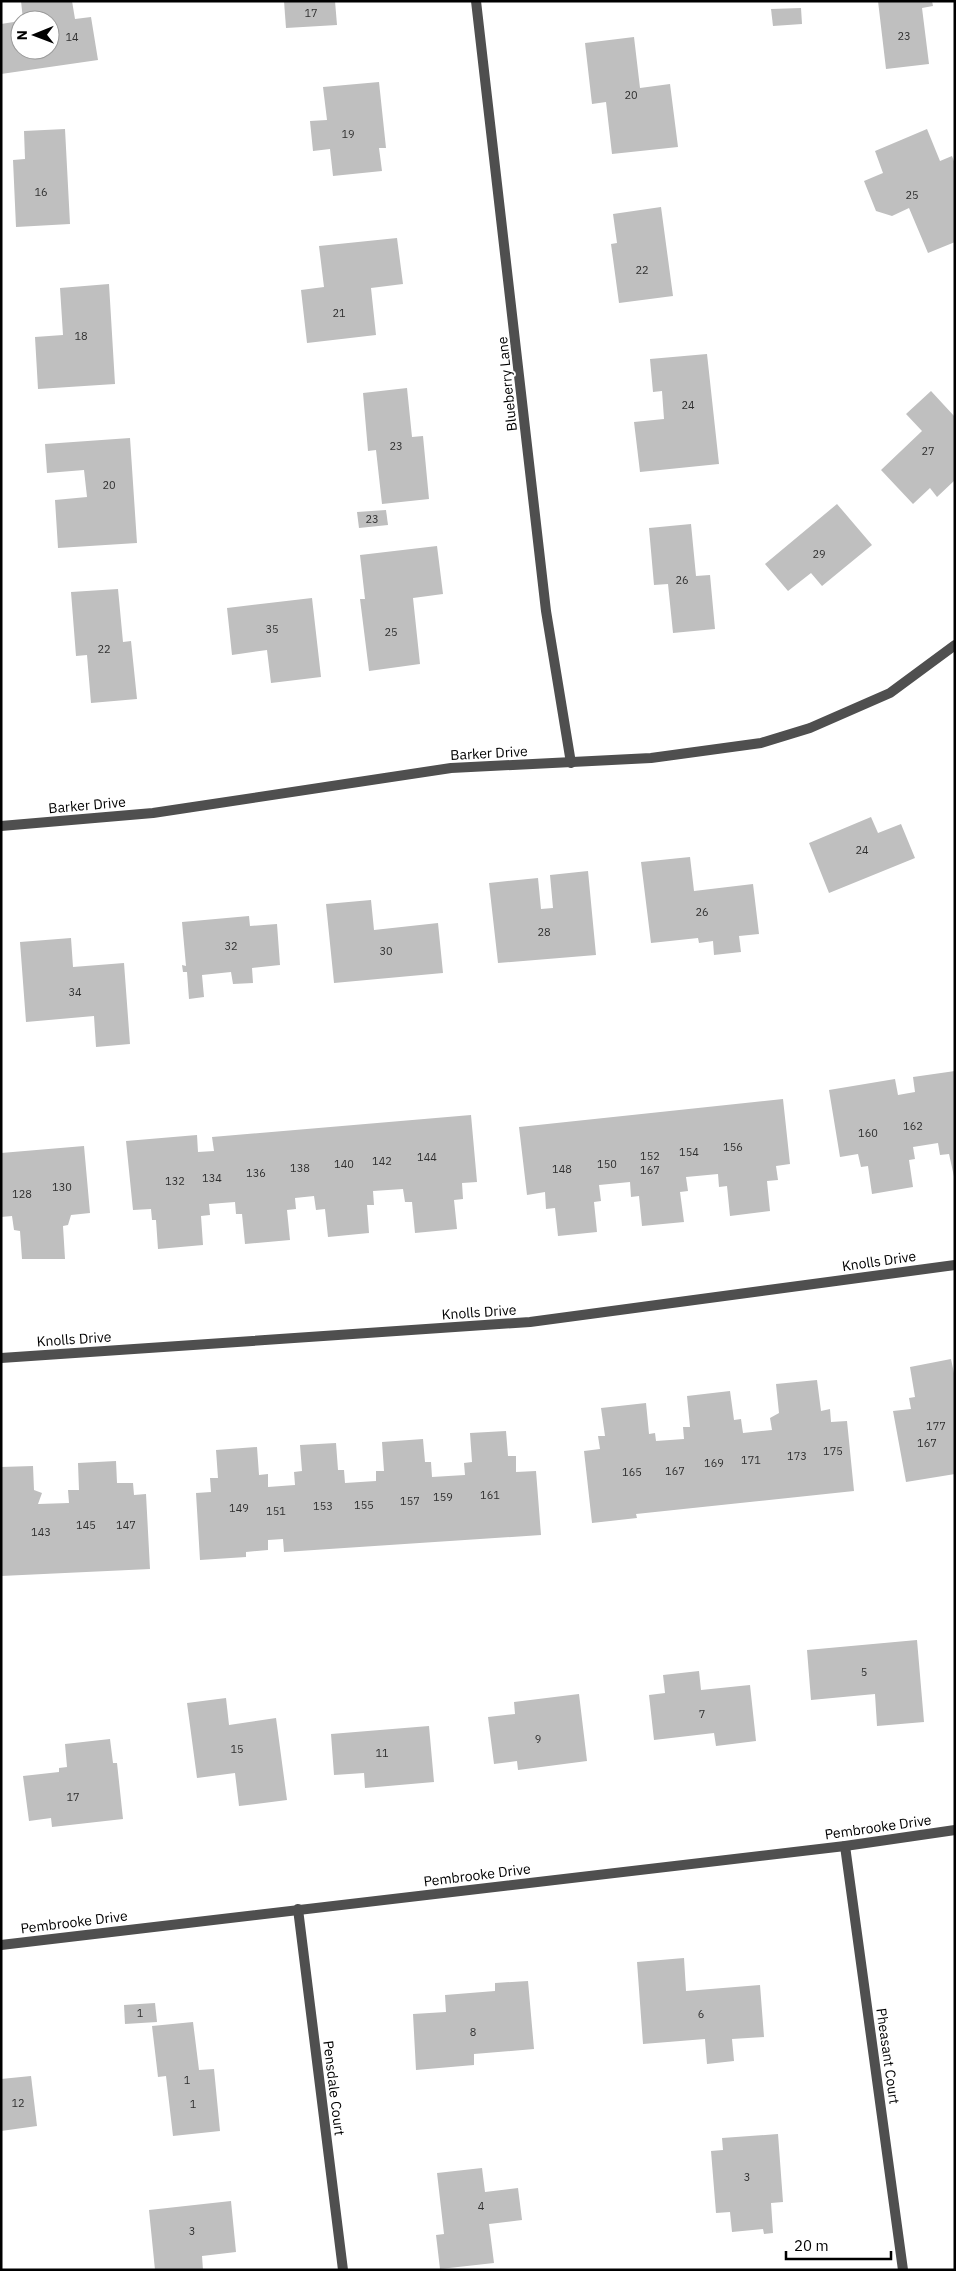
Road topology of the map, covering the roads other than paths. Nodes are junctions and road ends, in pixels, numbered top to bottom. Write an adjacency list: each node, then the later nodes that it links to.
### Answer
1 (476, 1): 3 (street, Blueberry Lane)
2 (955, 645): 3 (street, Barker Drive)
3 (571, 763): 4 (street, Barker Drive)
4 (1, 826)
5 (955, 1265): 6 (street, Knolls Drive)
6 (1, 1358)
7 (955, 1830): 8 (street, Pembrooke Drive)
8 (845, 1846): 9 (street, Pembrooke Drive); 12 (street, Pheasant Court)
9 (298, 1909): 10 (street, Pembrooke Drive); 11 (street, Pensdale Court)
10 (1, 1945)
11 (343, 2270)
12 (903, 2270)

